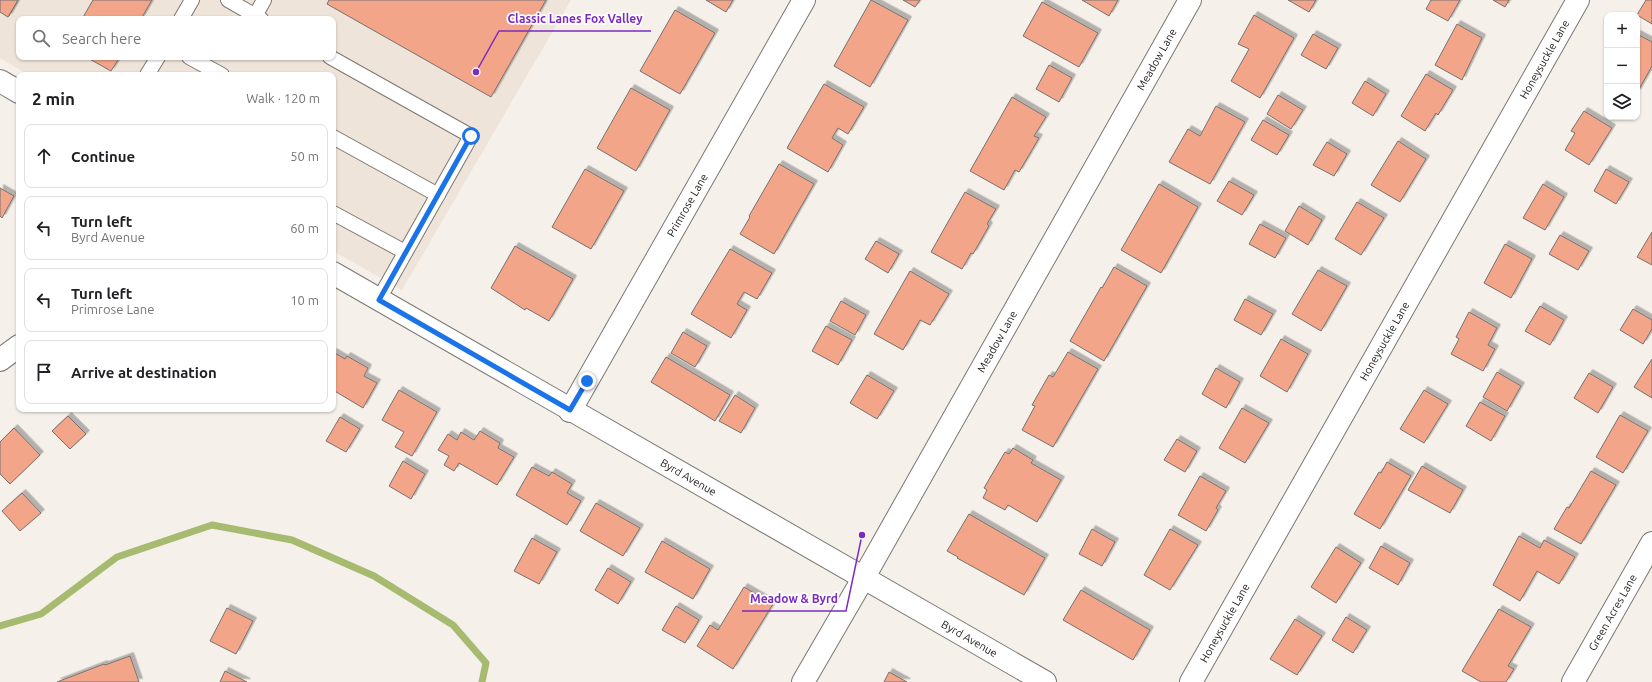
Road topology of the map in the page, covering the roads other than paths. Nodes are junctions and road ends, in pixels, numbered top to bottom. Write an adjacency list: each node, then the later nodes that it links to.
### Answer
1 (192, 0): 7 (lane)
2 (228, 0): 8 (lane)
3 (264, 0): 9 (lane)
4 (804, 0): 25 (street, Primrose Lane)
5 (1190, 0): 27 (street, Meadow Lane)
6 (1578, 0): 30 (street, Honeysuckle Lane)
7 (182, 16)
8 (256, 16)
9 (258, 16)
10 (156, 60): 13 (lane)
11 (194, 60): 14 (lane)
12 (335, 60): 18 (lane)
13 (149, 72)
14 (216, 72)
15 (0, 81): 16 (street)
16 (16, 90)
17 (336, 139): 18 (lane)
18 (438, 195): 20 (lane)
19 (336, 215): 20 (lane)
20 (405, 252): 22 (lane)
21 (336, 275): 22 (street, Byrd Avenue)
22 (379, 300): 25 (street, Byrd Avenue)
23 (16, 348): 24 (street)
24 (0, 360)
25 (570, 410): 27 (street, Byrd Avenue)
26 (1652, 543): 31 (street, Green Acres Lane)
27 (864, 577): 28 (street, Meadow Lane); 29 (street, Byrd Avenue)
28 (803, 682)
29 (1045, 682)
30 (1190, 682)
31 (1573, 682)

